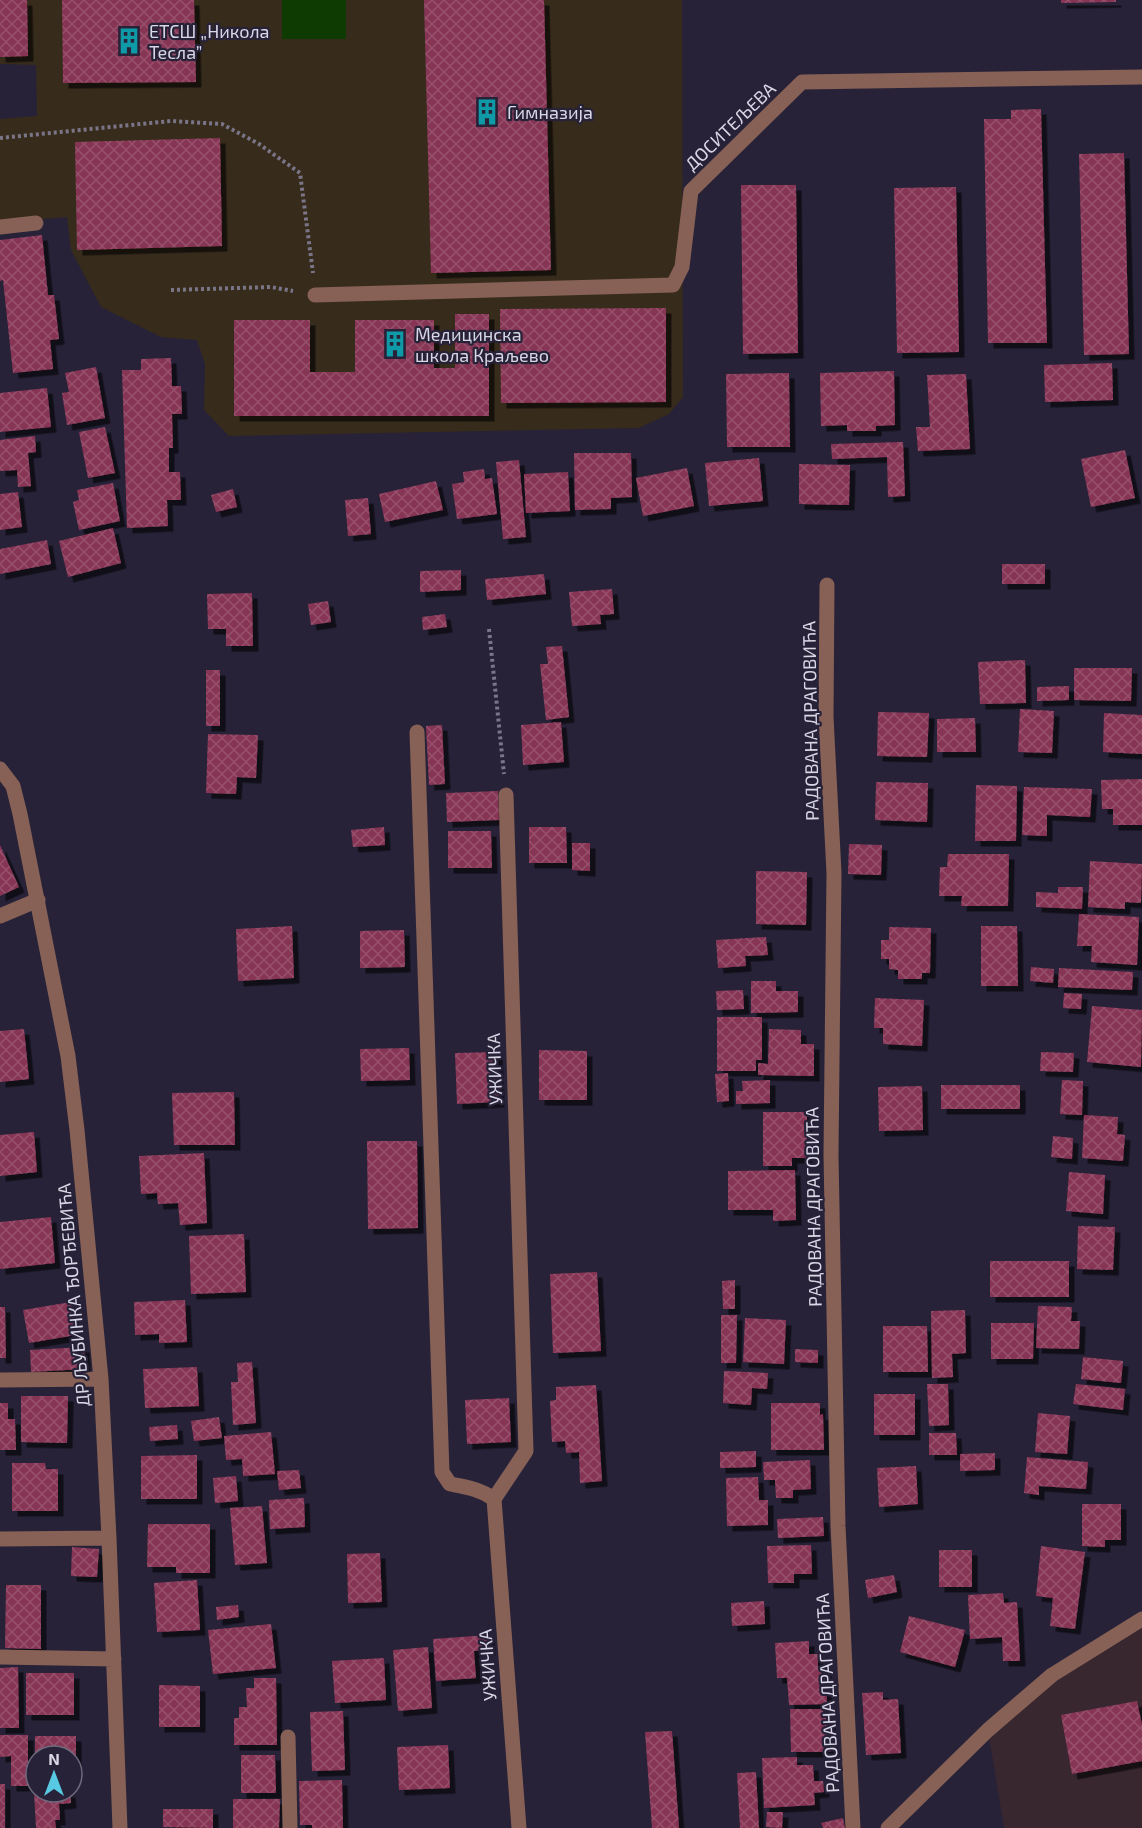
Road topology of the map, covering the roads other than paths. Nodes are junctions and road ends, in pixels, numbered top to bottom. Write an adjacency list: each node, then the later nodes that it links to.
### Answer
1 (1142, 77): 4 (street, ДОСИТЕЉЕВА)
2 (36, 223): 3 (street)
3 (0, 227)
4 (315, 295)
5 (827, 585): 23 (street, РАДОВАНА ДРАГОВИЋА)
6 (417, 732): 13 (street)
7 (0, 769): 9 (street, ДР ЉУБИНКА ЂОРЂЕВИЋА)
8 (506, 795): 13 (street, УЖИЧКА)
9 (38, 900): 10 (street); 11 (street, ДР ЉУБИНКА ЂОРЂЕВИЋА)
10 (0, 916)
11 (100, 1379): 12 (street); 14 (street, ДР ЉУБИНКА ЂОРЂЕВИЋА)
12 (0, 1380)
13 (494, 1499): 22 (street, УЖИЧКА)
14 (109, 1538): 15 (street); 18 (street, ДР ЉУБИНКА ЂОРЂЕВИЋА)
15 (0, 1539)
16 (1142, 1619): 24 (street)
17 (0, 1656): 18 (street)
18 (114, 1659): 20 (street, ДР ЉУБИНКА ЂОРЂЕВИЋА)
19 (288, 1737): 21 (street)
20 (120, 1828)
21 (290, 1828)
22 (519, 1828)
23 (853, 1828)
24 (888, 1828)

